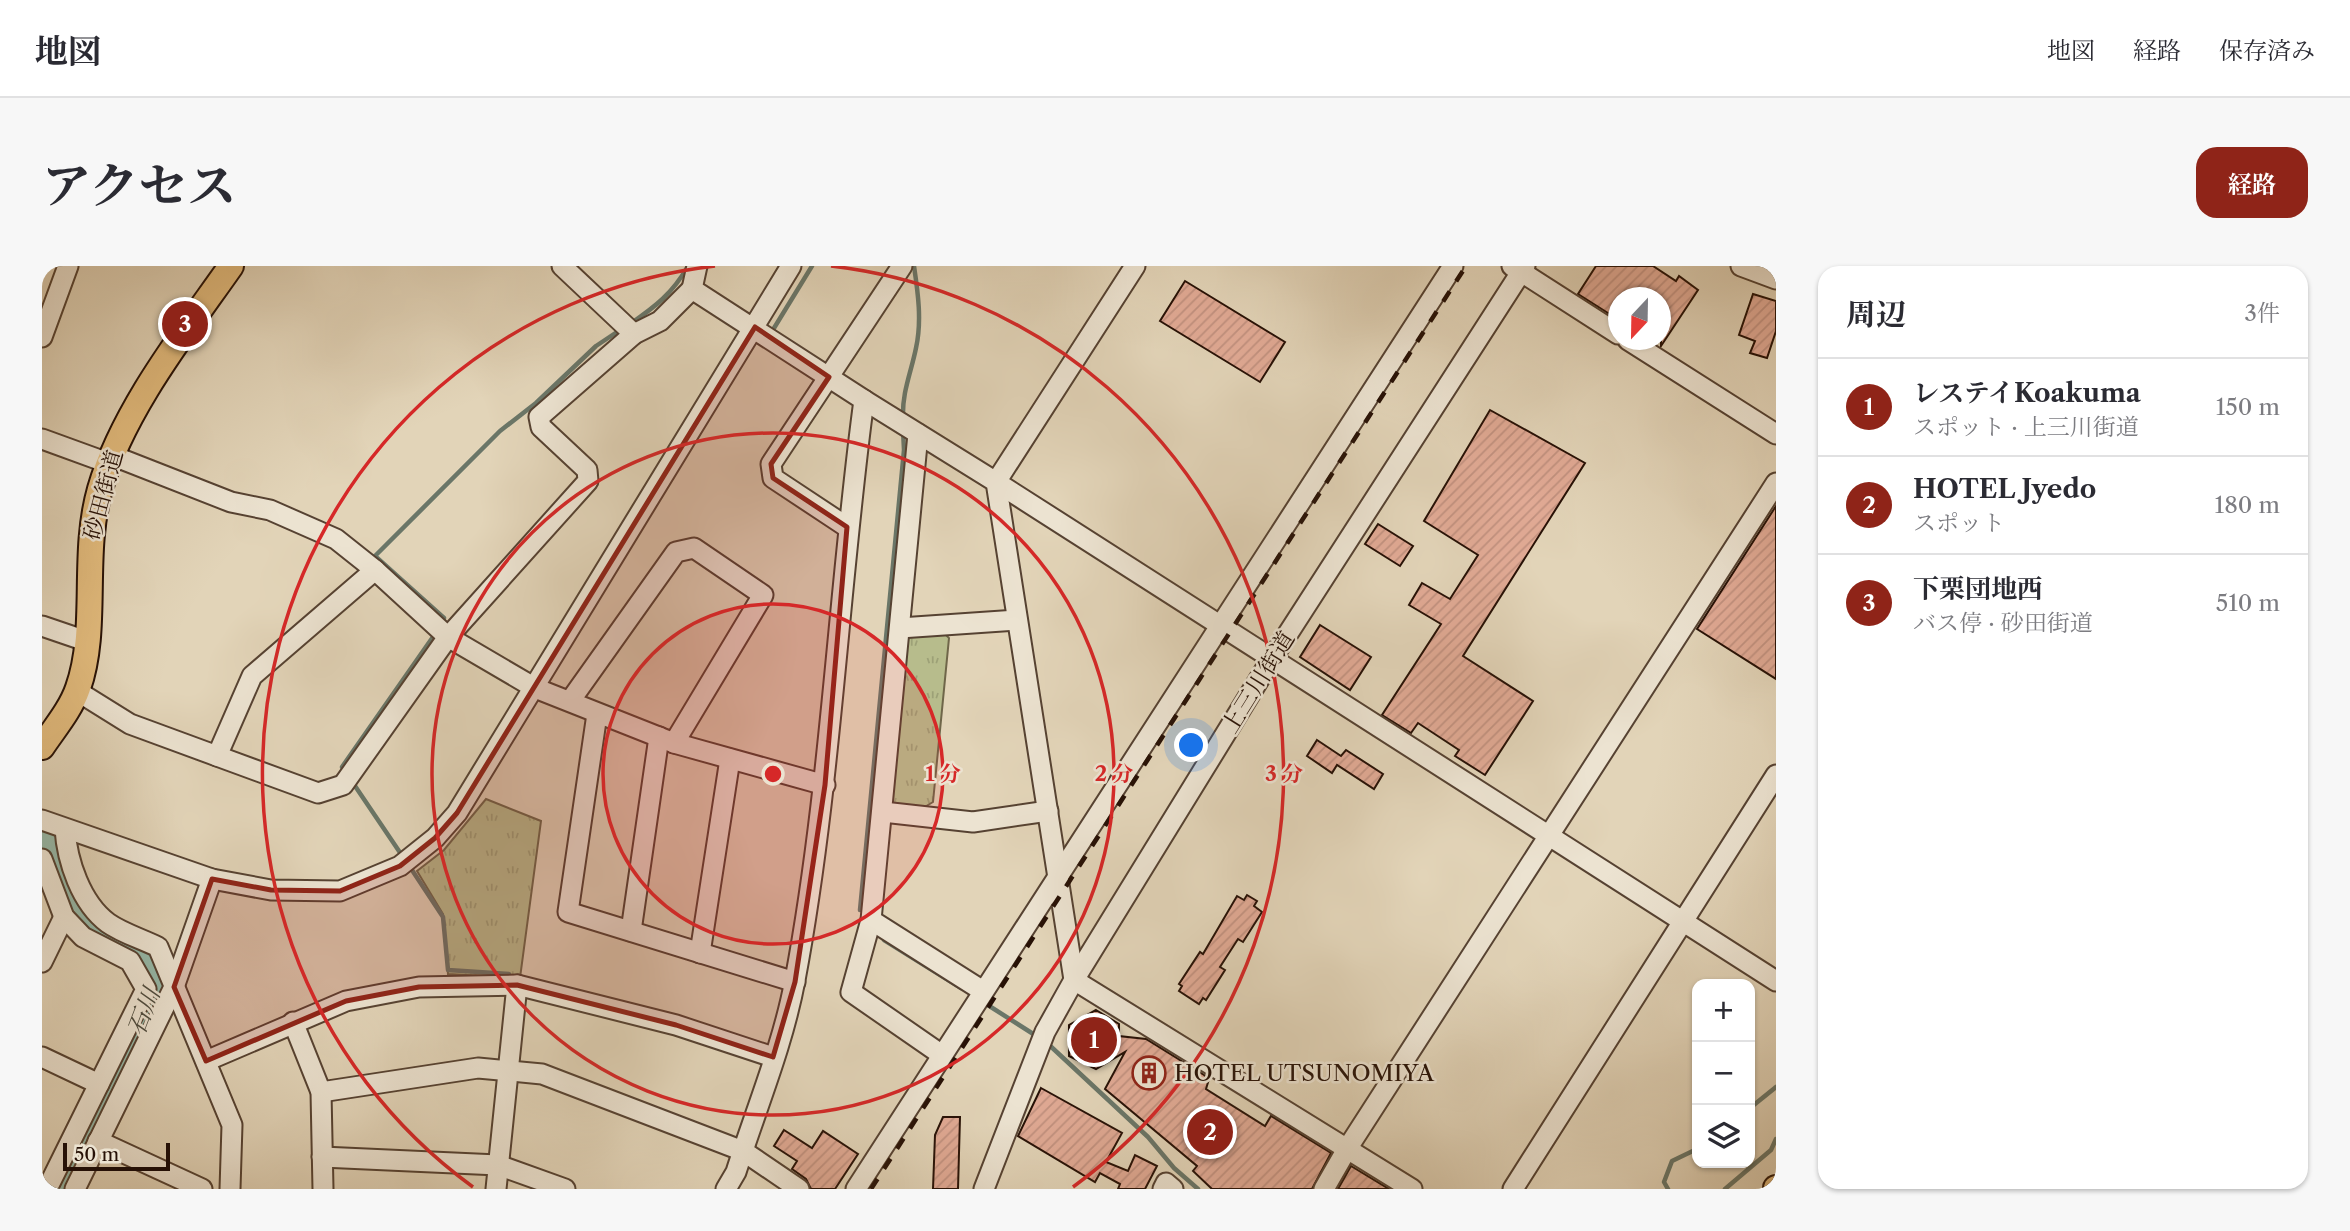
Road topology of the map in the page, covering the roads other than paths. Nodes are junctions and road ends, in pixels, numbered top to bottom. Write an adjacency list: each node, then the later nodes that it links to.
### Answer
1 (68, 266): 16 (street)
2 (231, 266): 23 (main road, 砂田街道)
3 (562, 266): 15 (street)
4 (697, 266): 12 (street)
5 (791, 266): 13 (street)
6 (902, 266): 18 (street)
7 (1135, 266): 24 (street)
8 (1453, 266): 30 (street)
9 (1741, 266): 11 (street)
10 (1519, 268): 14 (street); 34 (street, 上三川街道)
11 (1776, 279)
12 (692, 289): 13 (street); 15 (street)
13 (755, 327): 18 (street); 35 (street)
14 (1608, 327)
15 (634, 334): 32 (street)
16 (42, 337)
17 (1644, 350): 21 (street)
18 (829, 377): 19 (street); 26 (street)
19 (864, 400): 20 (street); 26 (street)
20 (918, 434): 24 (street); 31 (street)
21 (1776, 434)
22 (42, 439): 23 (street)
23 (109, 459): 27 (street); 33 (main road, 砂田街道)
24 (996, 482): 28 (street); 30 (street)
25 (1776, 483): 49 (street)
26 (847, 527): 44 (street)
27 (375, 570): 32 (street); 41 (street)
28 (1017, 620): 31 (street); 45 (street)
29 (42, 626): 33 (street)
30 (1219, 627): 34 (street); 51 (street)
31 (900, 628): 46 (street)
32 (448, 637): 35 (street); 41 (street)
33 (86, 641): 36 (main road, 砂田街道)
34 (1271, 660): 49 (street); 59 (street, 上三川街道)
35 (535, 688): 37 (street); 52 (street)
36 (77, 691): 40 (main road, 砂田街道); 41 (street)
37 (570, 701): 38 (street); 39 (street)
38 (597, 714): 39 (street); 56 (street)
39 (667, 740): 42 (street); 56 (street)
40 (42, 747)
41 (217, 756)
42 (730, 759): 44 (street); 57 (street)
43 (1776, 775): 55 (street)
44 (825, 785): 61 (street)
45 (1048, 811): 46 (street); 51 (street)
46 (883, 812): 54 (street)
47 (42, 820): 48 (street)
48 (65, 829): 52 (street); 63 (street)
49 (1548, 836): 55 (street); 74 (street)
50 (42, 859): 53 (street)
51 (1059, 874): 59 (street); 64 (street)
52 (212, 879): 63 (street)
53 (64, 917): 58 (street); 71 (street)
54 (871, 920): 64 (street); 66 (street)
55 (1683, 922): 60 (street); 93 (street)
56 (631, 932): 57 (street)
57 (701, 953): 61 (street)
58 (42, 962)
59 (1074, 980): 74 (street); 88 (street, 上三川街道)
60 (1776, 981)
61 (794, 982): 68 (street)
62 (517, 985): 65 (street); 68 (street); 70 (street)
63 (174, 986): 69 (street); 73 (street)
64 (983, 991): 66 (street)
65 (293, 1022): 69 (street); 72 (street)
66 (942, 1055): 87 (street)
67 (42, 1057): 71 (street)
68 (773, 1057): 75 (street)
69 (206, 1061): 81 (street)
70 (508, 1071): 72 (street); 75 (street); 77 (street)
71 (99, 1084): 78 (street)
72 (321, 1092): 76 (street)
73 (97, 1141): 79 (street); 80 (street)
74 (1347, 1149): 91 (street); 92 (street)
75 (743, 1151): 85 (street); 86 (street)
76 (322, 1157): 77 (street); 82 (street)
77 (498, 1165): 83 (street); 84 (street)
78 (47, 1189)
79 (75, 1189)
80 (202, 1189)
81 (230, 1189)
82 (323, 1189)
83 (496, 1189)
84 (565, 1189)
85 (726, 1189)
86 (800, 1189)
87 (856, 1189)
88 (984, 1189)
89 (1163, 1189): 90 (street)
90 (1172, 1189)
91 (1324, 1189)
92 (1412, 1189)
93 (1513, 1189)

